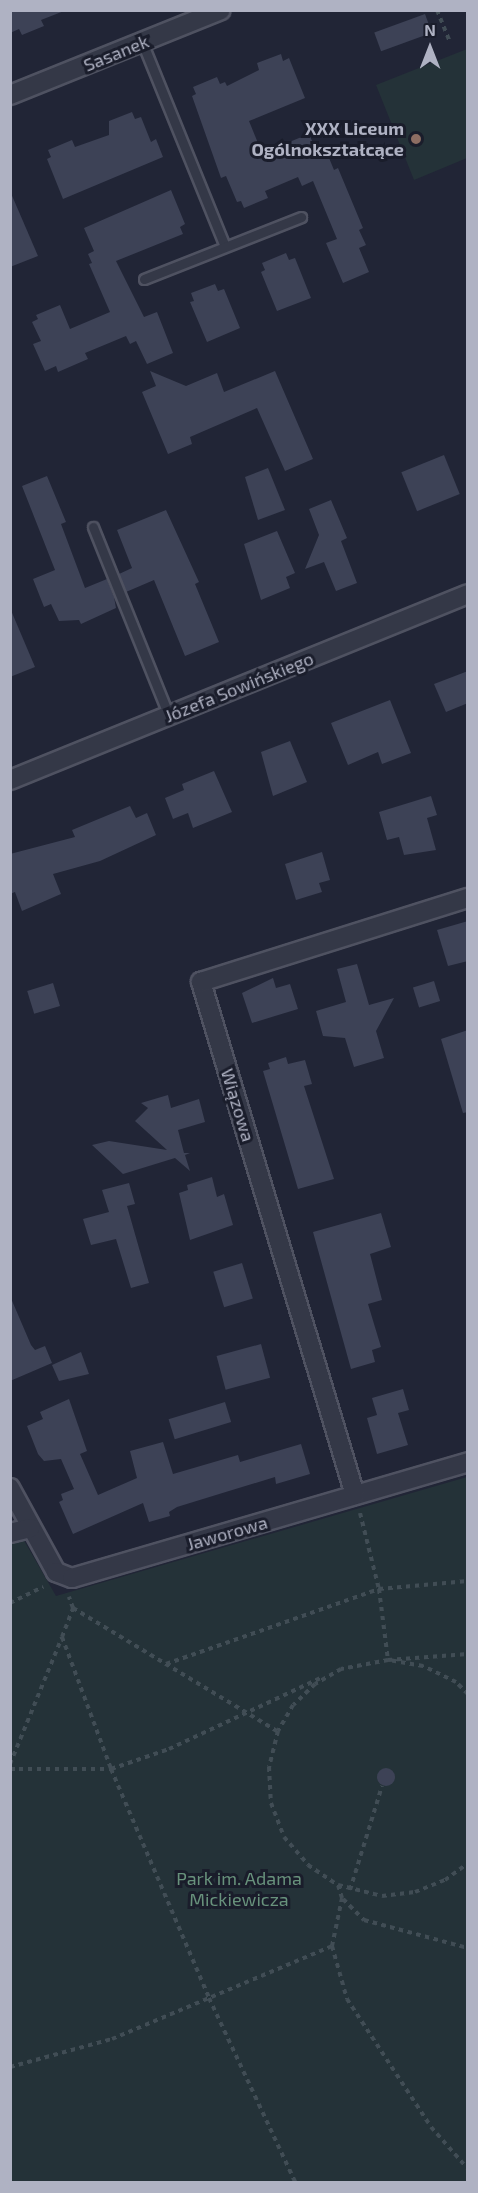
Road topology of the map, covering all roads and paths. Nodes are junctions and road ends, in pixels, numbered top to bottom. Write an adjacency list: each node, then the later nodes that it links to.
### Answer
1 (221, 10): 3 (street, Sasanek)
2 (437, 10): 4 (path)
3 (142, 42): 5 (street, Sasanek); 7 (lane)
4 (450, 42)
5 (10, 95)
6 (301, 217): 7 (lane)
7 (225, 246): 8 (lane)
8 (144, 279)
9 (93, 527): 11 (lane)
10 (468, 594): 11 (street, Józefa Sowińskiego)
11 (170, 716): 12 (street, Józefa Sowińskiego)
12 (10, 780)
13 (468, 898): 16 (street, Wiązowa)
14 (468, 1462): 16 (street, Jaworowa)
15 (10, 1488): 17 (street)
16 (355, 1495): 19 (street, Jaworowa); 21 (path)
17 (30, 1528): 18 (street); 19 (street)
18 (10, 1533)
19 (64, 1577): 22 (path); 23 (path)
20 (468, 1581): 21 (path)
21 (379, 1589): 26 (path); 27 (path)
22 (10, 1603)
23 (73, 1608): 24 (path); 27 (path)
24 (62, 1637): 32 (path); 34 (path)
25 (468, 1654): 26 (path)
26 (388, 1660): 28 (path); 29 (path)
27 (166, 1664): 30 (path)
28 (341, 1669): 30 (path); 31 (path)
29 (468, 1694)
30 (244, 1711): 31 (path); 34 (path)
31 (278, 1731): 37 (path)
32 (10, 1764)
33 (10, 1769): 34 (path)
34 (111, 1769): 42 (path)
35 (382, 1786): 38 (path)
36 (468, 1863): 38 (path)
37 (338, 1885): 38 (path); 39 (path)
38 (350, 1890)
39 (342, 1898): 40 (path); 41 (path)
40 (332, 1946): 42 (path); 44 (path)
41 (468, 1948)
42 (209, 1998): 43 (path); 45 (path)
43 (10, 2067)
44 (468, 2169)
45 (295, 2182)

